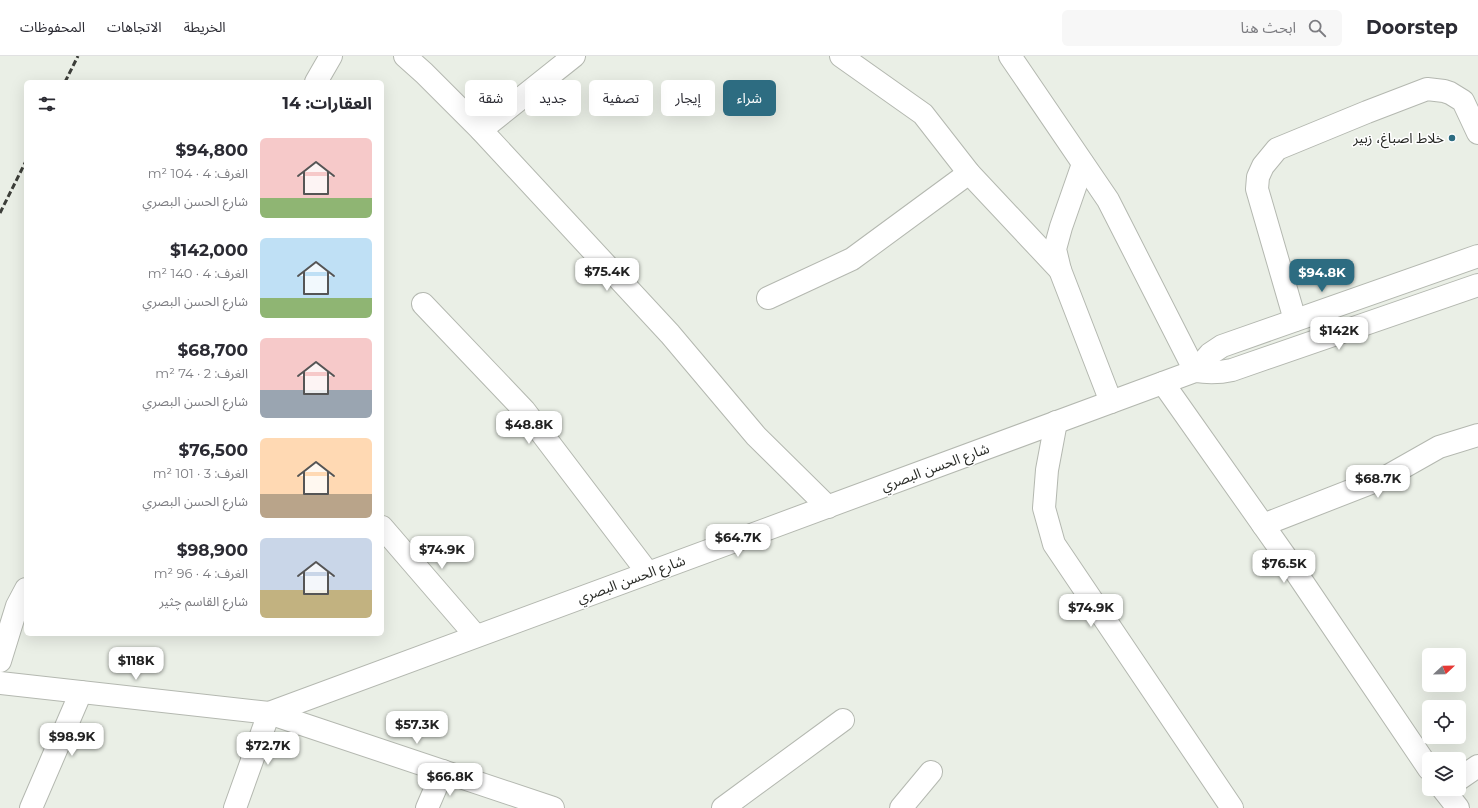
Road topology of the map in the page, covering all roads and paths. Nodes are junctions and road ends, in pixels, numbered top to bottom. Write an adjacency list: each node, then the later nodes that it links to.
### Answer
1 (330, 56): 6 (street)
2 (405, 56): 7 (street)
3 (574, 56): 7 (street)
4 (841, 56): 10 (street)
5 (1010, 56): 9 (street)
6 (317, 80)
7 (481, 130): 22 (street)
8 (1478, 133): 16 (street)
9 (1083, 164): 12 (street); 17 (street)
10 (969, 173): 12 (street); 14 (street)
11 (1478, 256): 16 (street, شارع الحسن البصري)
12 (1060, 270): 19 (street)
13 (1478, 285): 17 (street, شارع الحسن البصري)
14 (768, 298)
15 (423, 304): 25 (street)
16 (1295, 320): 17 (street, شارع الحسن البصري)
17 (1195, 371): 18 (street, شارع الحسن البصري)
18 (1163, 383): 19 (street, شارع الحسن البصري); 23 (street)
19 (1111, 402): 20 (street, شارع الحسن البصري)
20 (1056, 422): 22 (street, شارع الحسن البصري); 45 (street)
21 (1478, 435): 23 (street)
22 (828, 507): 25 (street, شارع الحسن البصري)
23 (1262, 525): 33 (street)
24 (384, 529): 27 (street)
25 (648, 573): 27 (street, شارع الحسن البصري)
26 (24, 593): 28 (street)
27 (476, 636): 31 (street, شارع الحسن البصري)
28 (0, 661)
29 (0, 683): 30 (street)
30 (81, 692): 31 (street); 39 (street)
31 (269, 713): 35 (street); 40 (street)
32 (843, 720): 43 (street)
33 (1422, 759)
34 (1478, 766): 37 (street)
35 (443, 771): 41 (street); 42 (street)
36 (931, 772): 44 (street)
37 (1466, 774)
38 (1452, 796): 46 (street)
39 (31, 808)
40 (235, 808)
41 (427, 808)
42 (554, 808)
43 (723, 808)
44 (901, 808)
45 (1232, 808)
46 (1458, 808)

